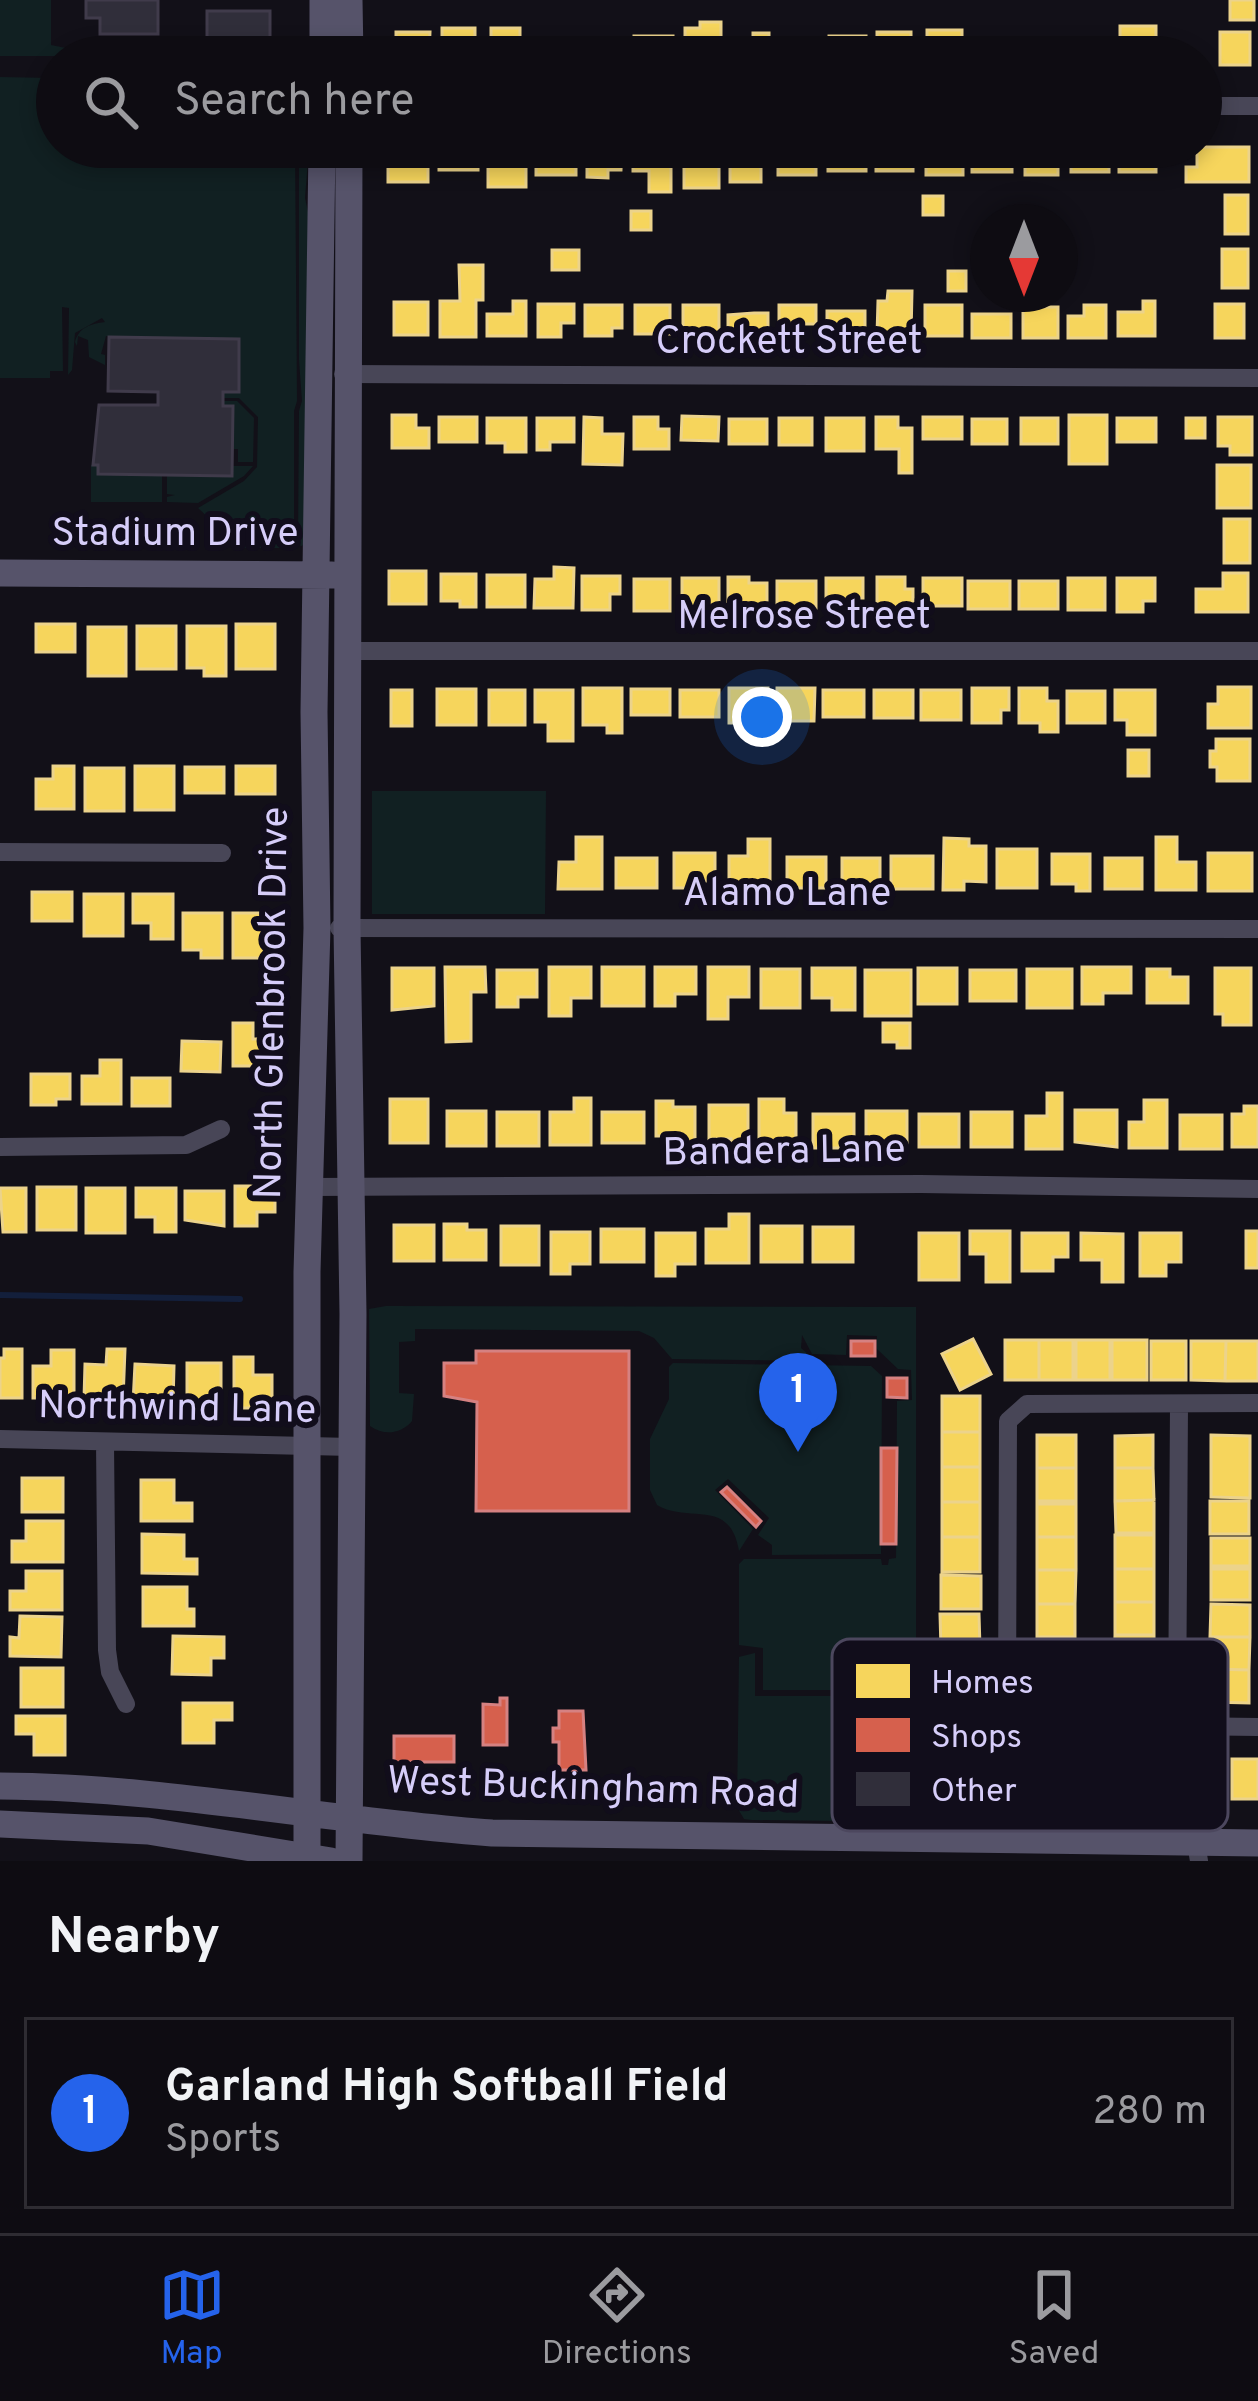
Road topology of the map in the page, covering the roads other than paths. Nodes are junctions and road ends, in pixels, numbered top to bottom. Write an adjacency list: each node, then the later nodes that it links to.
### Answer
1 (323, 0): 3 (main road)
2 (350, 0): 4 (main road)
3 (323, 36)
4 (350, 36)
5 (1222, 106): 6 (street)
6 (1258, 106)
7 (323, 168): 9 (main road, North Glenbrook Drive)
8 (348, 168): 9 (main road, North Glenbrook Drive)
9 (334, 374): 10 (street, Crockett Street); 12 (main road, North Glenbrook Drive); 13 (main road, North Glenbrook Drive)
10 (1258, 378)
11 (0, 573): 12 (main road, Stadium Drive)
12 (319, 575): 13 (main road, Stadium Drive); 18 (main road, North Glenbrook Drive)
13 (350, 575): 14 (main road, North Glenbrook Drive)
14 (349, 651): 15 (street, Melrose Street); 19 (main road, North Glenbrook Drive)
15 (1258, 651)
16 (0, 852): 17 (street)
17 (222, 853)
18 (316, 928): 19 (street, Alamo Lane); 24 (main road, North Glenbrook Drive)
19 (347, 928): 20 (street, Alamo Lane); 23 (main road, North Glenbrook Drive)
20 (1258, 929)
21 (221, 1129): 22 (street)
22 (0, 1147)
23 (351, 1186): 24 (street, Bandera Lane); 25 (street, Bandera Lane); 31 (main road, North Glenbrook Drive)
24 (311, 1187): 30 (main road, North Glenbrook Drive)
25 (1258, 1189)
26 (1258, 1403): 27 (street)
27 (1179, 1406): 32 (street); 33 (street)
28 (0, 1439): 29 (street, Northwind Lane)
29 (105, 1442): 30 (street, Northwind Lane); 34 (street)
30 (308, 1445): 31 (street, Northwind Lane); 38 (main road, North Glenbrook Drive)
31 (352, 1447): 39 (main road, North Glenbrook Drive)
32 (1007, 1639)
33 (1178, 1639)
34 (126, 1704)
35 (1228, 1727): 36 (street)
36 (1258, 1727)
37 (0, 1786): 38 (main road, West Buckingham Road)
38 (308, 1814): 39 (main road, West Buckingham Road); 44 (main road, North Glenbrook Drive)
39 (350, 1819): 42 (main road, West Buckingham Road); 45 (main road, North Glenbrook Drive)
40 (0, 1824): 44 (main road)
41 (1258, 1843): 43 (main road, West Buckingham Road)
42 (727, 1849): 43 (main road, West Buckingham Road)
43 (1198, 1851)
44 (315, 1860)
45 (349, 1861)

